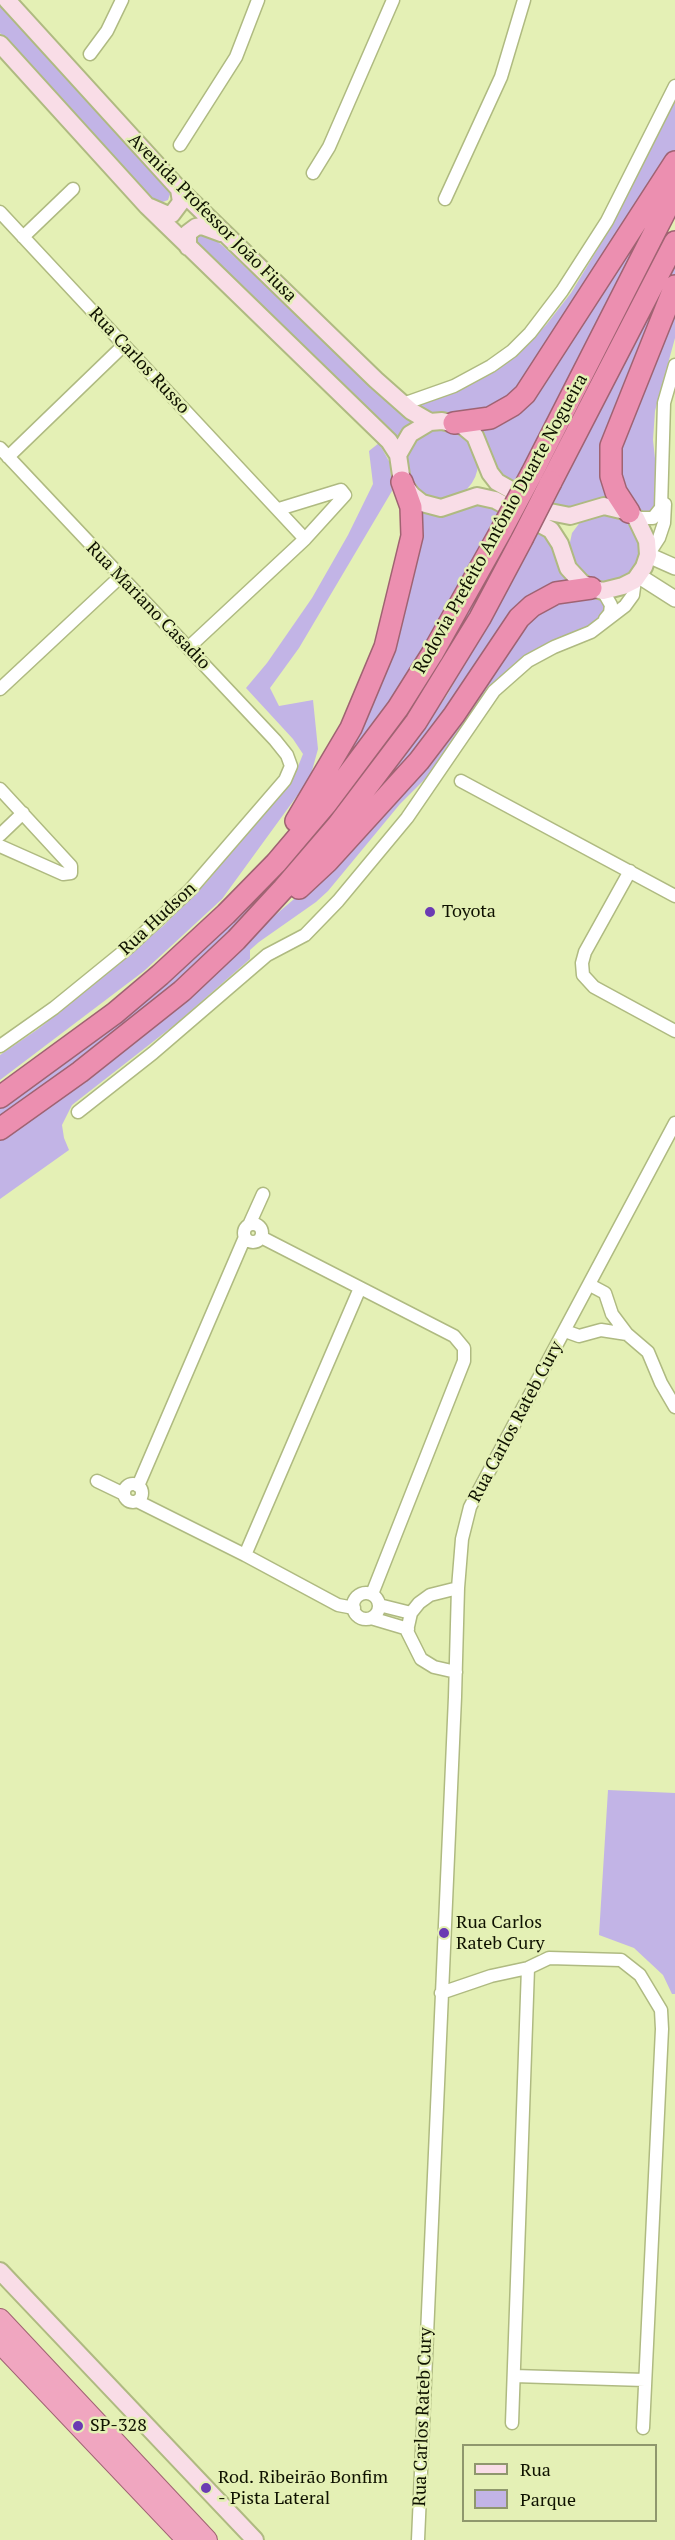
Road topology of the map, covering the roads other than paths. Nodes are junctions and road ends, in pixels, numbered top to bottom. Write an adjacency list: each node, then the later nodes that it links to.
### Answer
1 (7, 0): 13 (main road, Avenida Professor João Fiusa)
2 (122, 0): 7 (street)
3 (258, 0): 9 (street)
4 (393, 0): 11 (street)
5 (524, 0): 15 (street)
6 (0, 44): 16 (main road, Avenida Professor João Fiusa)
7 (90, 54)
8 (675, 86): 25 (street)
9 (180, 145)
10 (675, 162): 27 (highway)
11 (313, 173)
12 (74, 189): 19 (street)
13 (179, 189): 16 (main road); 18 (main road, Avenida Professor João Fiusa)
14 (675, 192): 52 (highway, Rodovia Prefeito Antônio Duarte Nogueira, bridge)
15 (445, 199)
16 (147, 206): 21 (main road, Avenida Professor João Fiusa)
17 (0, 212): 19 (street, Rua Carlos Russo)
18 (227, 236): 21 (main road); 25 (main road, Avenida Professor João Fiusa)
19 (23, 237): 23 (street, Rua Carlos Russo)
20 (675, 242): 53 (highway, Rodovia Prefeito Antônio Duarte Nogueira, bridge)
21 (188, 247): 29 (main road, Avenida Professor João Fiusa)
22 (675, 286): 33 (highway)
23 (124, 345): 28 (street); 32 (street, Rua Carlos Russo)
24 (675, 365): 31 (street)
25 (403, 404): 26 (main road, Avenida Professor João Fiusa)
26 (430, 422): 27 (main road); 29 (main road)
27 (454, 423): 33 (main road)
28 (4, 452): 37 (street, Rua Mariano Casadio)
29 (399, 455): 30 (main road)
30 (402, 482): 39 (main road); 52 (highway)
31 (663, 491): 33 (street); 35 (street)
32 (279, 509): 34 (street, Rua Carlos Russo); 34 (street)
33 (632, 515): 35 (main road)
34 (305, 539): 42 (street)
35 (648, 555): 36 (street); 38 (main road)
36 (675, 567)
37 (120, 577): 42 (street, Rua Mariano Casadio); 43 (street)
38 (637, 578): 39 (main road); 40 (street); 41 (street)
39 (597, 589): 41 (street); 53 (highway)
40 (675, 599)
41 (600, 625): 57 (street)
42 (188, 648): 44 (street, Rua Mariano Casadio)
43 (0, 688)
44 (291, 766): 55 (street, Rua Hudson)
45 (461, 781): 50 (street)
46 (0, 789): 47 (street)
47 (23, 813): 48 (street); 49 (street)
48 (0, 835)
49 (0, 846)
50 (630, 872): 51 (street); 54 (street)
51 (675, 896)
52 (226, 914): 56 (highway, Rodovia Prefeito Antônio Duarte Nogueira)
53 (182, 992): 59 (highway, Rodovia Prefeito Antônio Duarte Nogueira)
54 (675, 1031)
55 (0, 1046)
56 (0, 1096)
57 (78, 1112)
58 (675, 1123): 62 (street, Rua Carlos Rateb Cury)
59 (0, 1130)
60 (263, 1194): 61 (street)
61 (247, 1231): 63 (street); 70 (street)
62 (590, 1285): 64 (street); 66 (street, Rua Carlos Rateb Cury)
63 (360, 1288): 73 (street); 75 (street)
64 (612, 1314): 65 (street); 67 (street)
65 (601, 1330): 66 (street); 67 (street)
66 (565, 1331): 74 (street, Rua Carlos Rateb Cury)
67 (627, 1334): 68 (street)
68 (675, 1407)
69 (97, 1481): 71 (street)
70 (138, 1486): 71 (street); 72 (street)
71 (124, 1494): 72 (street)
72 (137, 1501): 73 (street)
73 (245, 1555): 76 (street)
74 (458, 1588): 77 (street); 80 (street, Rua Carlos Rateb Cury)
75 (376, 1600): 76 (street); 77 (street); 78 (street)
76 (354, 1608): 78 (street)
77 (411, 1613): 79 (street)
78 (371, 1618): 79 (street)
79 (408, 1629): 80 (street)
80 (456, 1672): 82 (street, Rua Carlos Rateb Cury)
81 (528, 1968): 82 (street); 86 (street); 87 (street)
82 (441, 1993): 93 (street, Rua Carlos Rateb Cury)
83 (0, 2271): 92 (main road)
84 (0, 2319): 91 (highway)
85 (0, 2343): 90 (highway)
86 (514, 2376): 87 (street); 88 (street)
87 (645, 2380): 89 (street)
88 (512, 2423)
89 (643, 2428)
90 (187, 2540)
91 (207, 2540)
92 (255, 2540)
93 (418, 2540)

